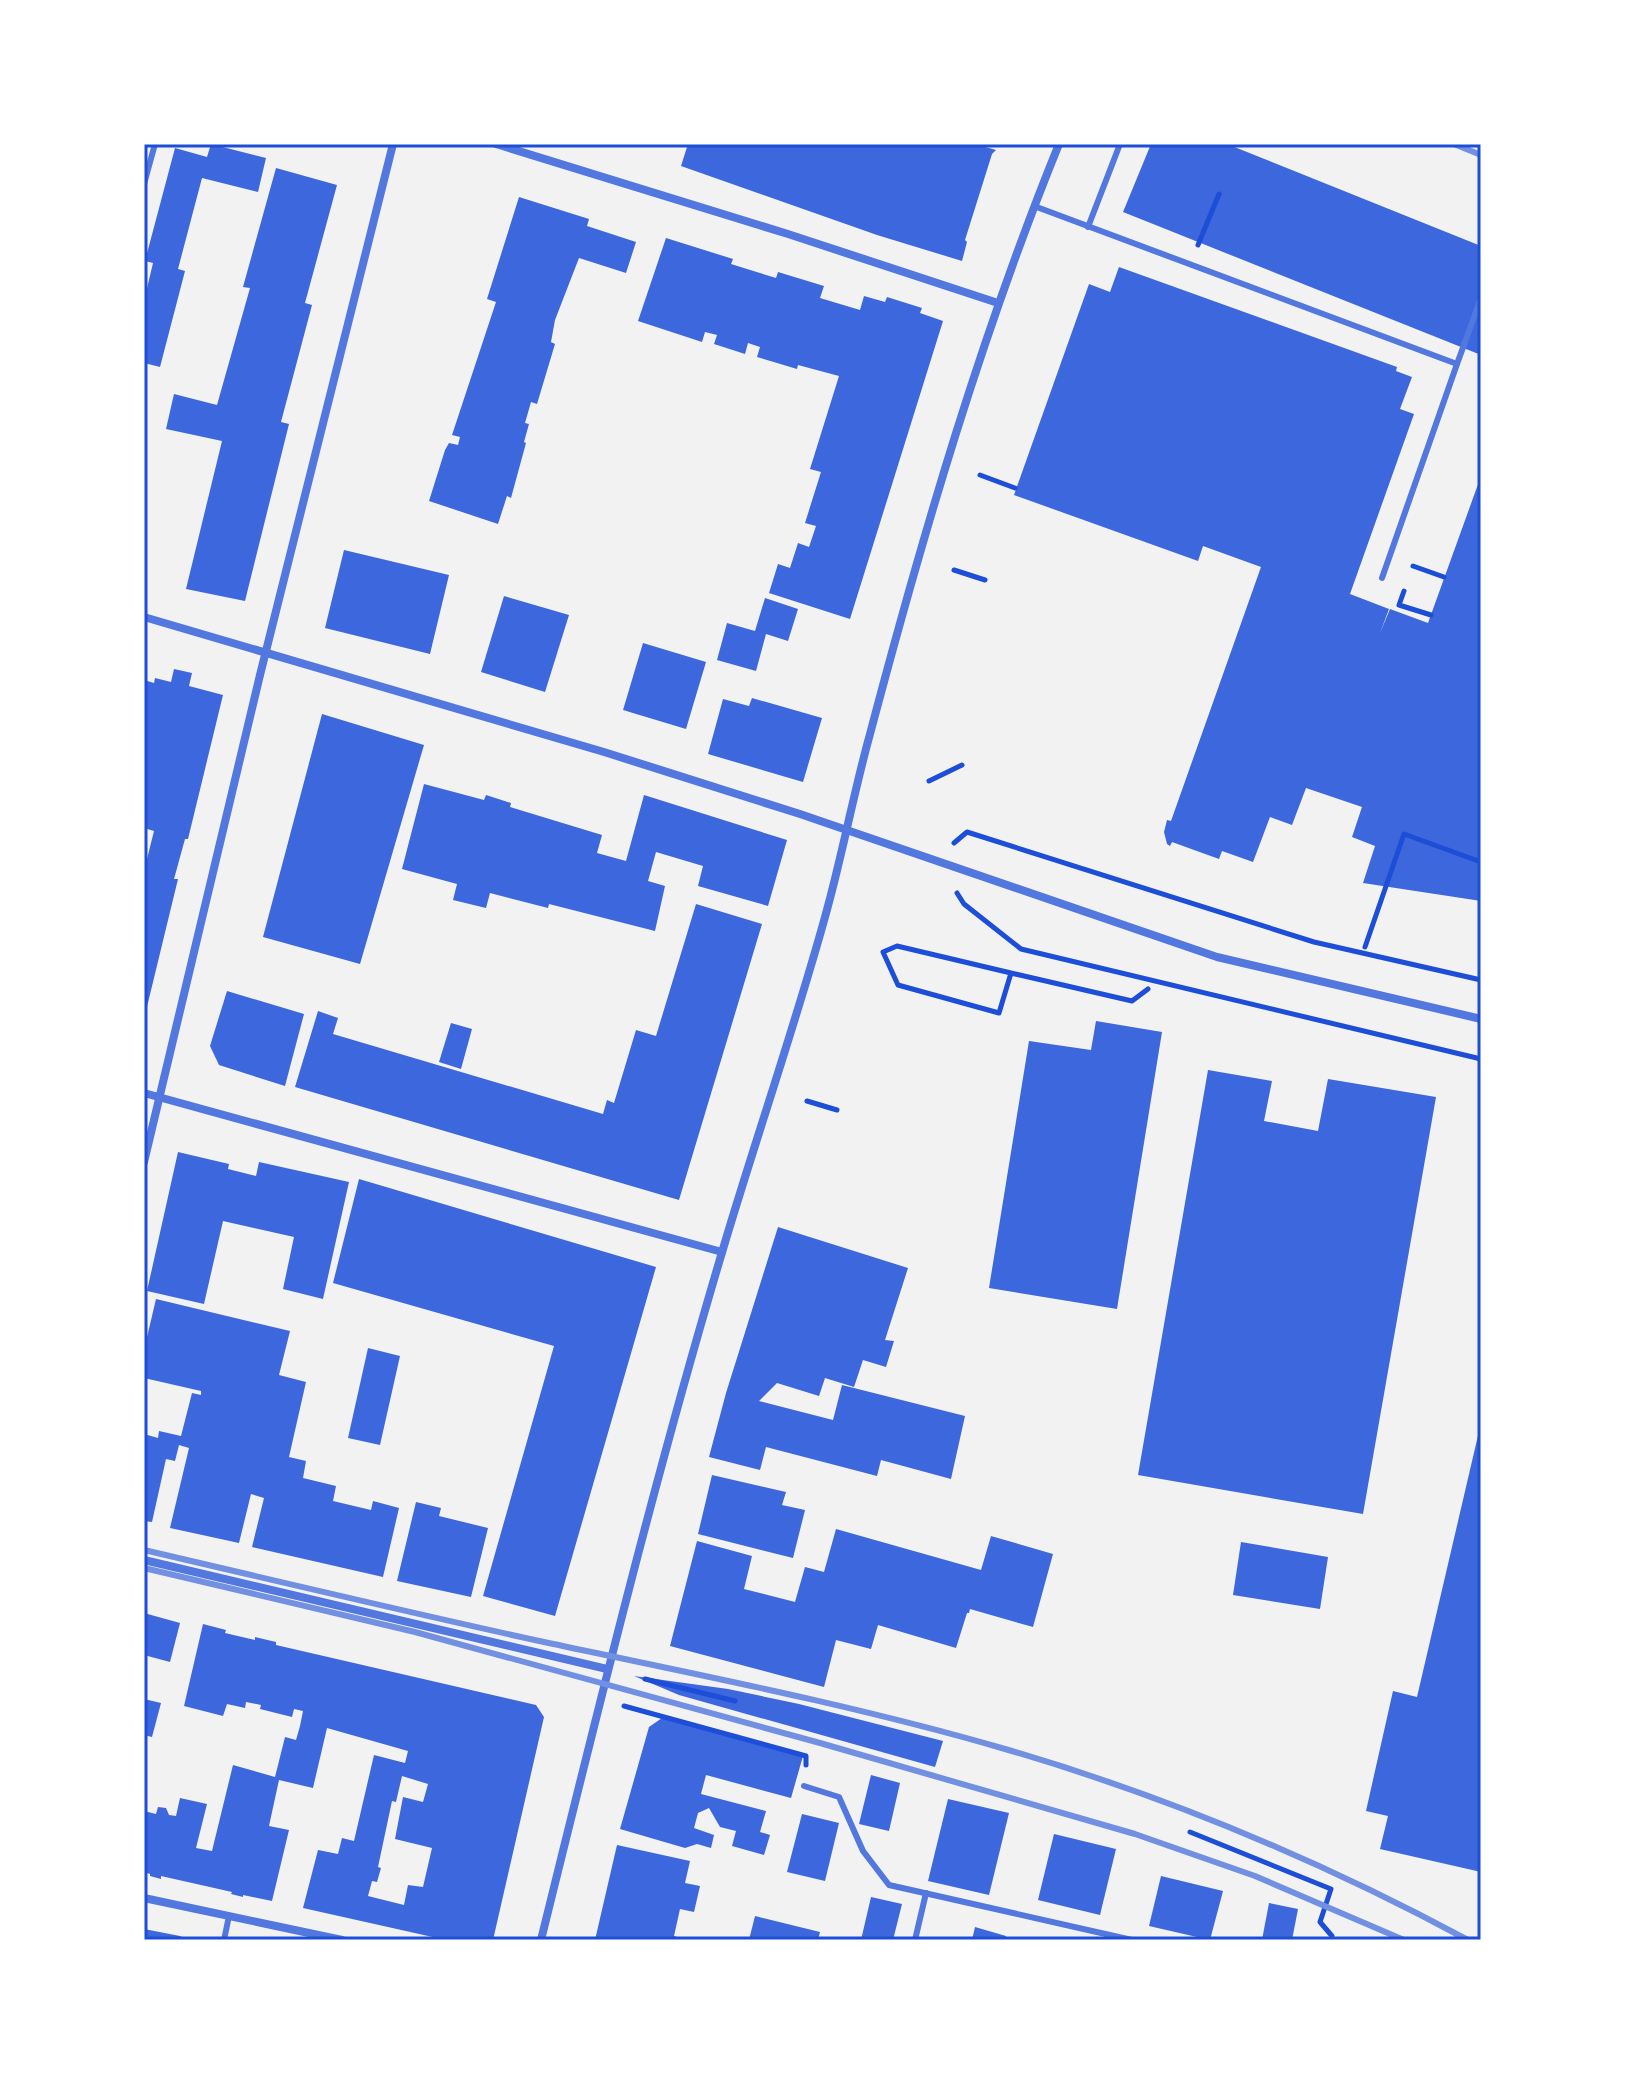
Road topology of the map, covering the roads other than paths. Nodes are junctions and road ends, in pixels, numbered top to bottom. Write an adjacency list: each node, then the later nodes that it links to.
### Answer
1 (155, 144): 6 (lane)
2 (393, 144): 14 (street)
3 (496, 144): 10 (street)
4 (1059, 144): 7 (street)
5 (1120, 144): 8 (lane)
6 (144, 184)
7 (1034, 206): 8 (lane); 10 (street)
8 (1088, 227): 11 (lane)
9 (1481, 298): 11 (lane)
10 (998, 303): 15 (street)
11 (1457, 364): 12 (lane)
12 (1382, 578)
13 (144, 617): 14 (street)
14 (266, 652): 15 (street); 18 (street)
15 (847, 831): 16 (street); 20 (street)
16 (1481, 1019)
17 (144, 1093): 18 (street)
18 (160, 1097): 19 (street); 20 (street)
19 (144, 1162)
20 (722, 1252): 22 (street)
21 (144, 1560): 22 (street)
22 (607, 1669): 29 (street)
23 (804, 1786): 24 (lane)
24 (926, 1893): 30 (lane); 31 (lane)
25 (144, 1898): 26 (street)
26 (229, 1916): 27 (lane); 28 (street)
27 (224, 1940)
28 (342, 1940)
29 (541, 1940)
30 (915, 1940)
31 (1132, 1940)

